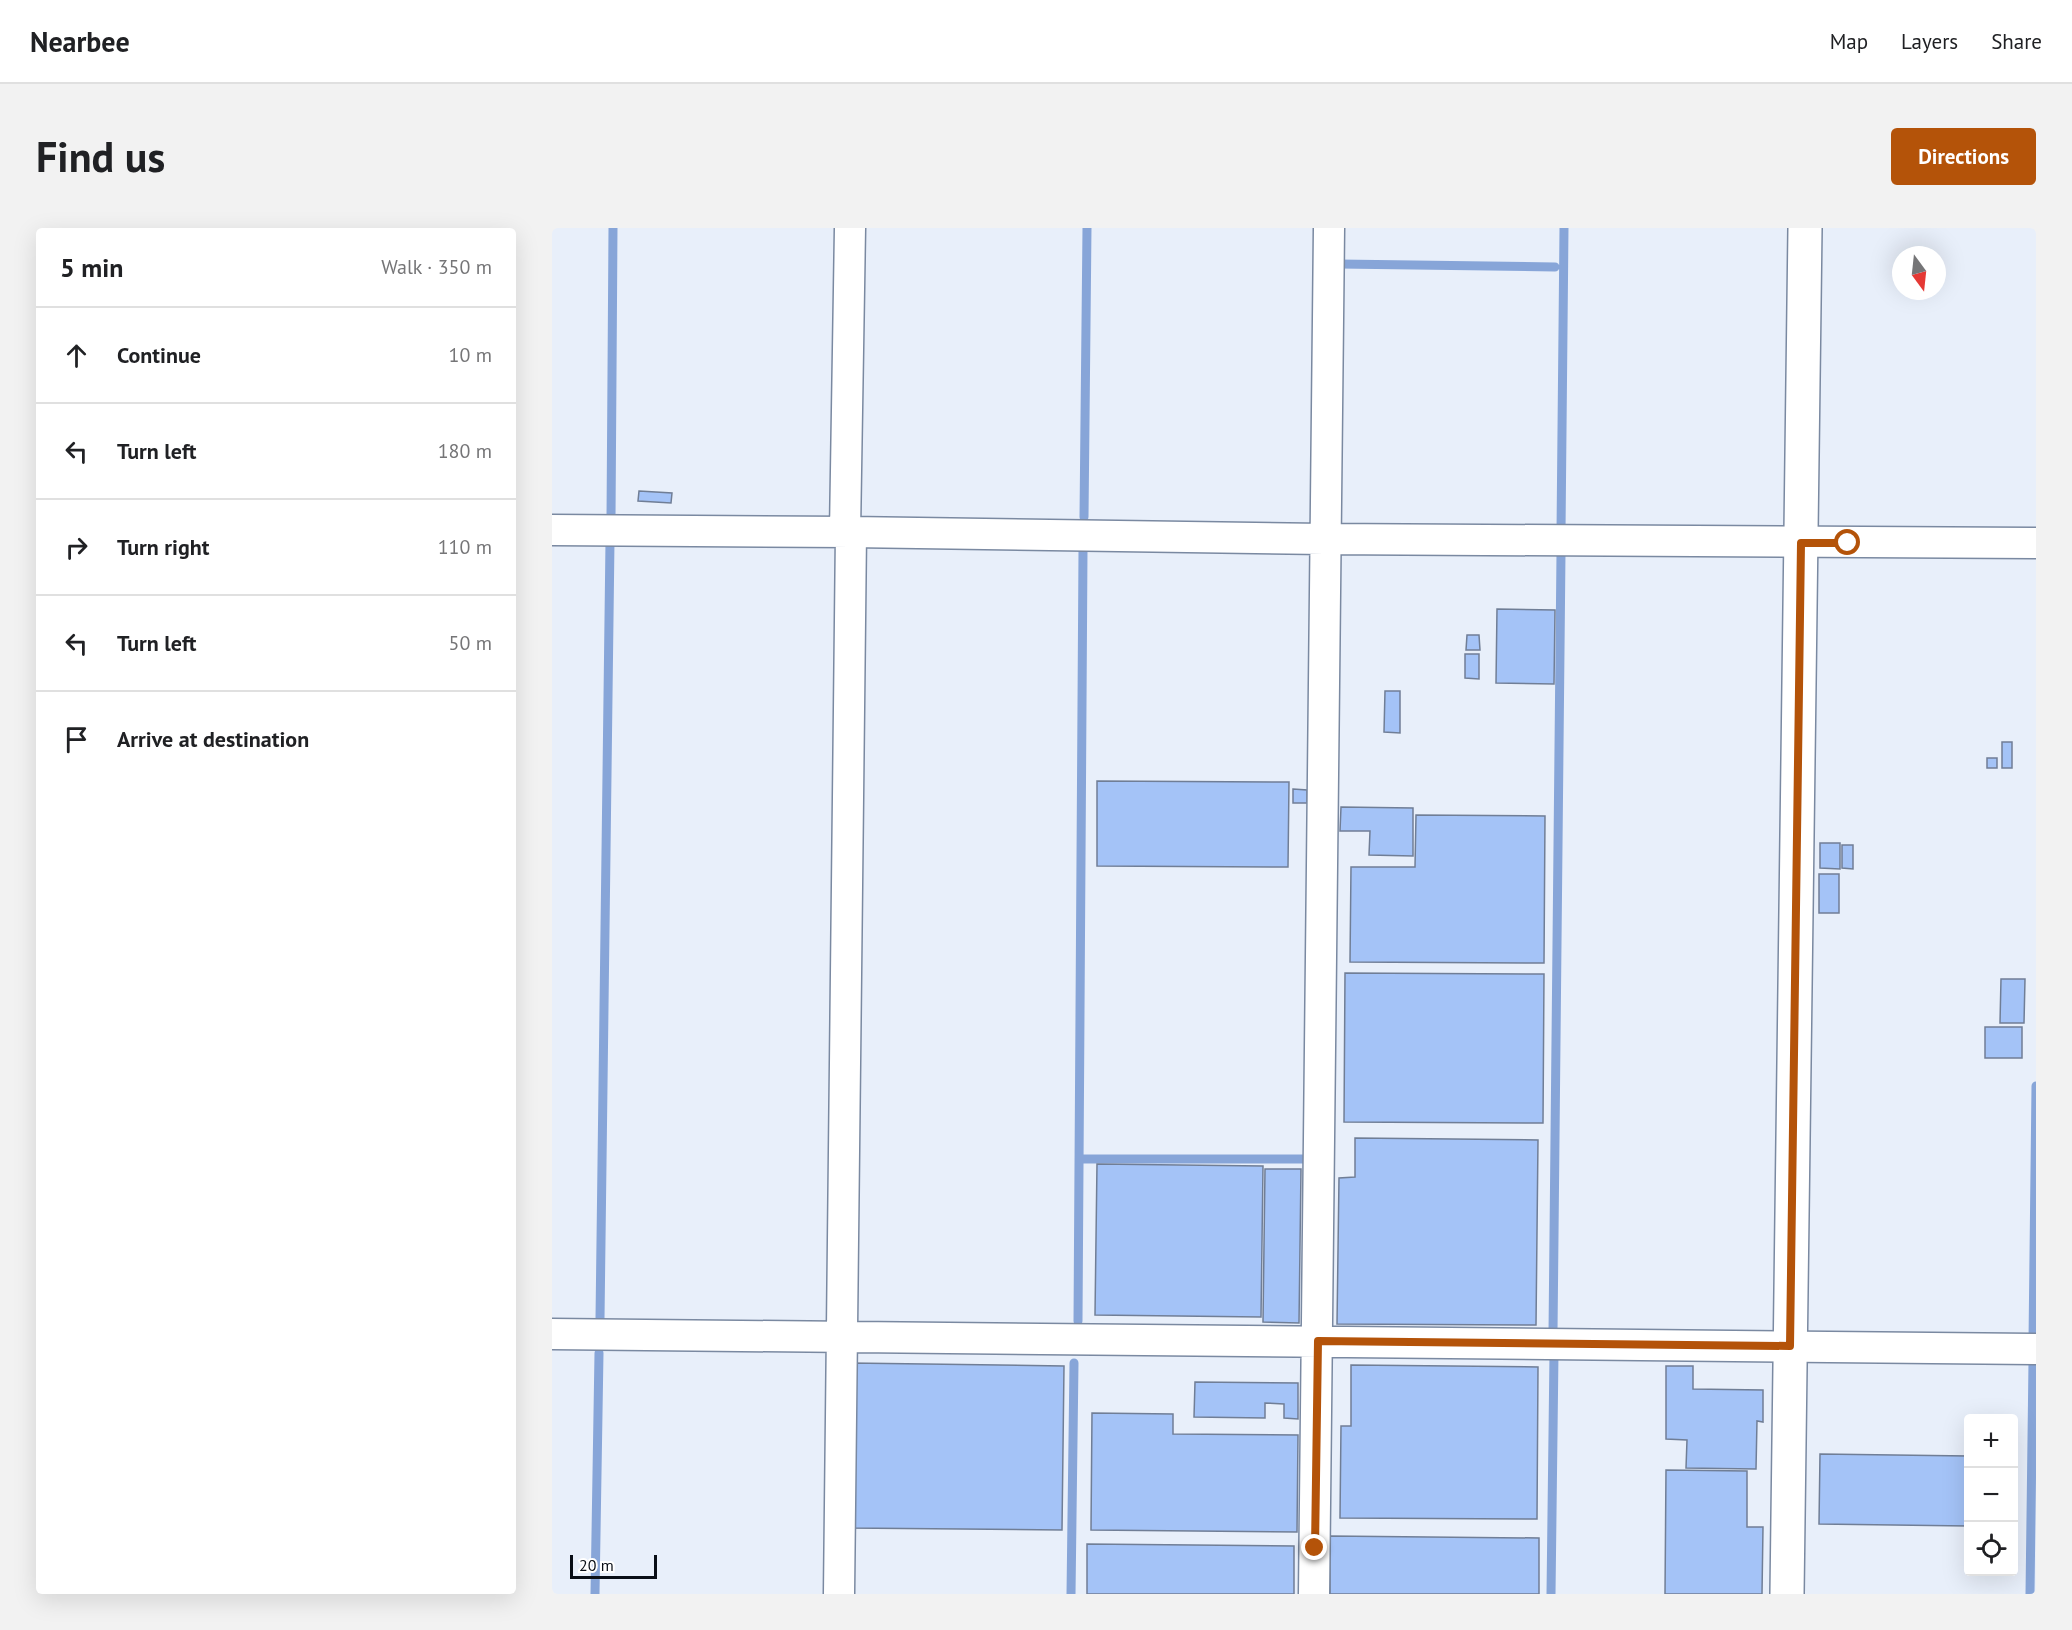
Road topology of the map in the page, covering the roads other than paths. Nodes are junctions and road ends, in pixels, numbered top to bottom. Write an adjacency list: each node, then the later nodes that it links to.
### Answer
1 (850, 228): 5 (street)
2 (1329, 228): 6 (street)
3 (1805, 228): 7 (street)
4 (552, 530): 5 (street)
5 (848, 532): 6 (street); 10 (street)
6 (1324, 539): 7 (street); 11 (street)
7 (1801, 543): 8 (street); 12 (street)
8 (2036, 543)
9 (552, 1334): 10 (street)
10 (842, 1336): 11 (street); 14 (street)
11 (1318, 1341): 12 (street); 15 (street)
12 (1790, 1346): 13 (street); 16 (street)
13 (2036, 1349)
14 (839, 1594)
15 (1314, 1594)
16 (1787, 1594)

